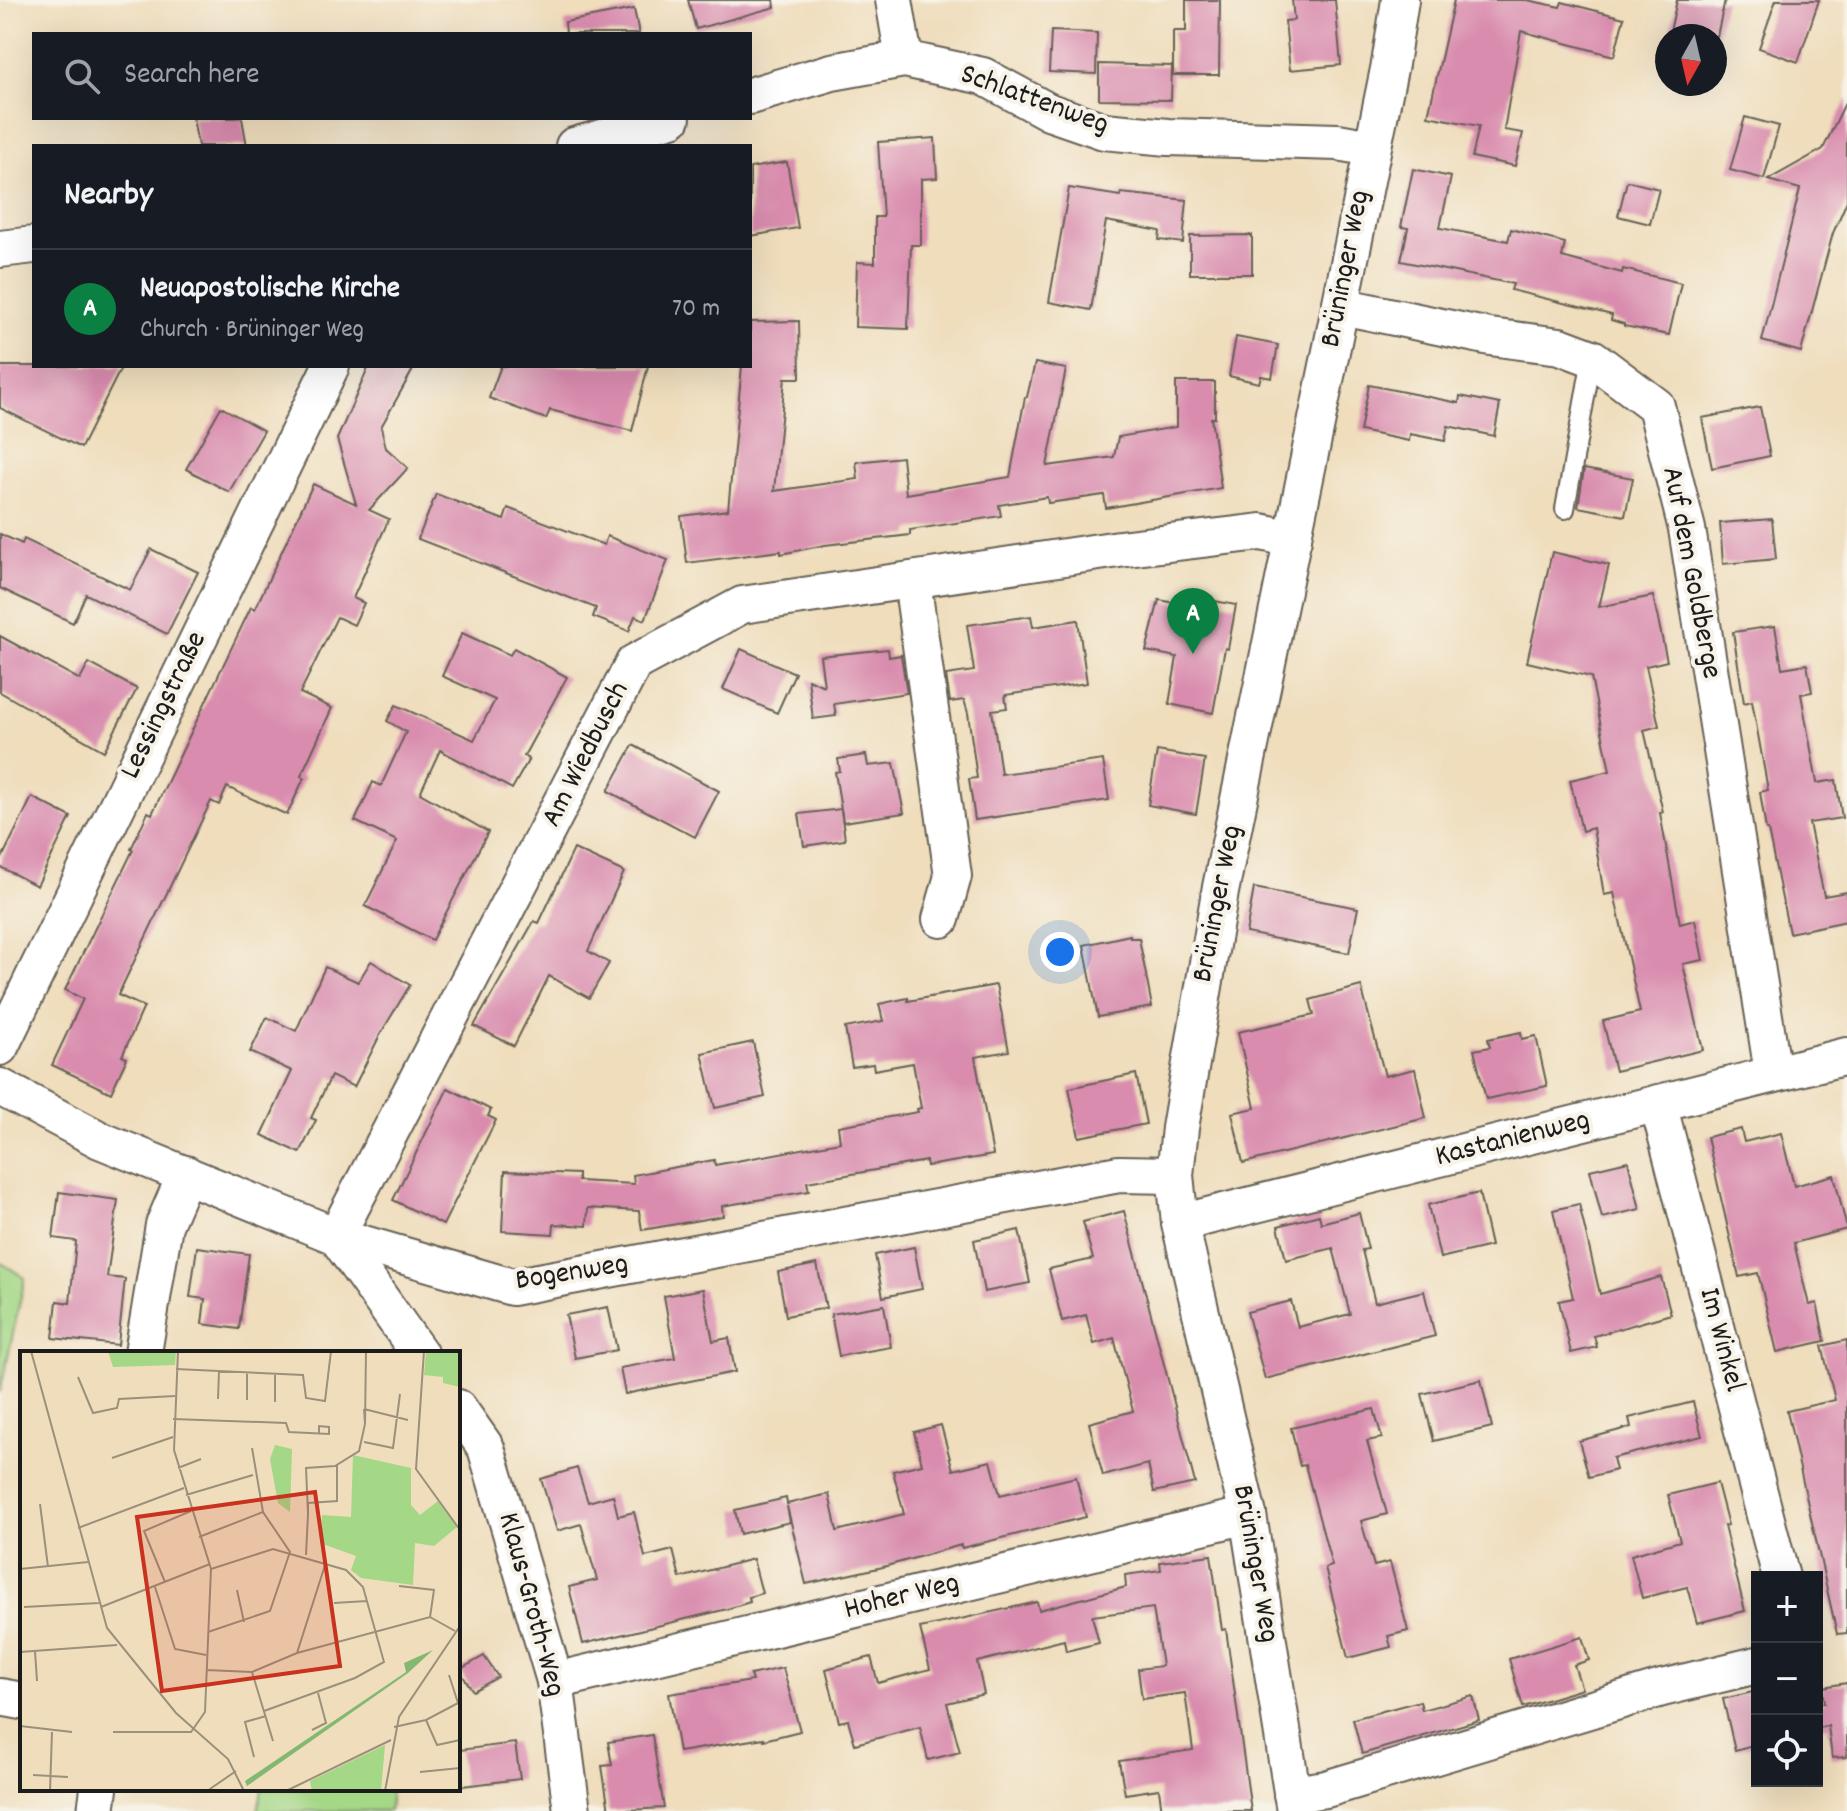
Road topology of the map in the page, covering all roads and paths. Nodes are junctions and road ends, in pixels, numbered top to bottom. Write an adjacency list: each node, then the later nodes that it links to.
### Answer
1 (894, 0): 3 (street)
2 (1400, 0): 7 (street, Brüninger Weg)
3 (904, 59): 4 (street, Schlattenweg); 7 (street, Schlattenweg)
4 (752, 95)
5 (665, 120): 6 (street)
6 (581, 144)
7 (1371, 148): 10 (street, Brüninger Weg)
8 (32, 245): 9 (street)
9 (0, 249)
10 (1341, 306): 11 (street, Auf dem Goldberge); 14 (street, Brüninger Weg)
11 (1592, 358): 13 (lane); 19 (street, Auf dem Goldberge)
12 (330, 368): 17 (street, Lessingstraße)
13 (1565, 509)
14 (1293, 539): 15 (street, Am Wiedbusch); 23 (street, Brüninger Weg)
15 (912, 580): 16 (street); 25 (street, Am Wiedbusch)
16 (941, 919)
17 (0, 1047)
18 (1847, 1056): 19 (street, Kastanienweg)
19 (1773, 1073): 21 (street, Kastanienweg)
20 (0, 1087): 22 (street, Bogenweg)
21 (1658, 1103): 24 (street, Kastanienweg); 30 (street, Im Winkel)
22 (186, 1174): 25 (street, Bogenweg); 26 (street)
23 (1175, 1175): 24 (street, Brüninger Weg); 25 (street, Bogenweg)
24 (1180, 1223): 29 (street, Brüninger Weg)
25 (336, 1236): 27 (street)
26 (143, 1351)
27 (418, 1351)
28 (460, 1411): 32 (street, Klaus-Groth-Weg)
29 (1248, 1515): 32 (street, Hoher Weg); 36 (street, Brüninger Weg)
30 (1779, 1571)
31 (1751, 1666): 36 (street)
32 (555, 1681): 38 (street, Klaus-Groth-Weg)
33 (0, 1697): 34 (street)
34 (20, 1701)
35 (99, 1791): 37 (street)
36 (1294, 1803)
37 (96, 1811)
38 (572, 1811)

